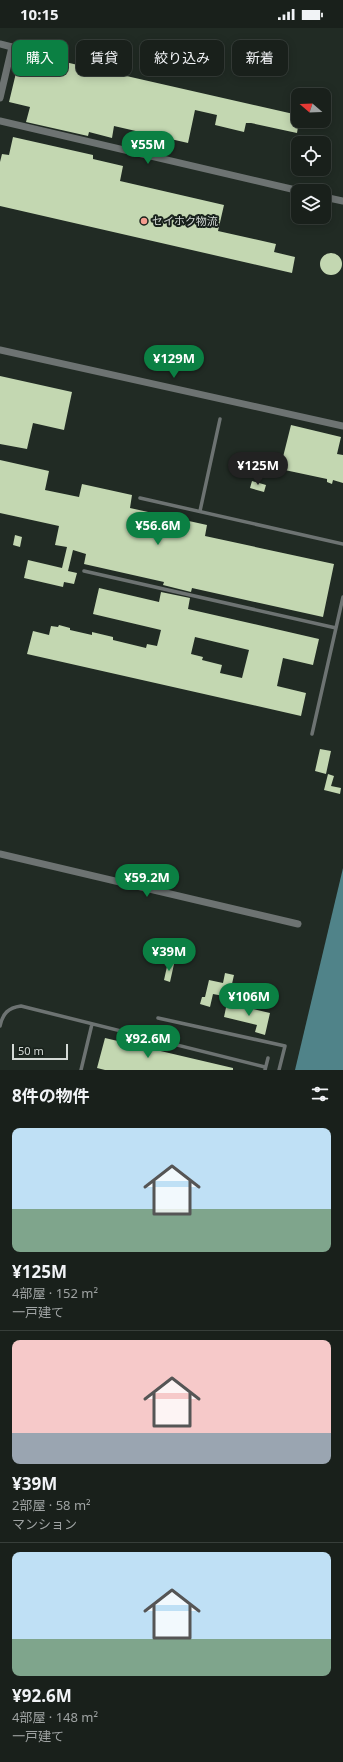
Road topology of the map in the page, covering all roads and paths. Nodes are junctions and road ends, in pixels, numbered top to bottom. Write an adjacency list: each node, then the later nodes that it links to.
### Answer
1 (0, 44): 2 (street)
2 (0, 98)
3 (0, 121): 4 (street)
4 (291, 189)
5 (331, 198): 6 (street)
6 (343, 201)
7 (0, 350): 9 (street)
8 (220, 419): 11 (lane)
9 (343, 426)
10 (140, 498): 11 (lane)
11 (200, 511): 12 (lane)
12 (343, 544)
13 (84, 571): 15 (lane)
14 (343, 597): 15 (lane)
15 (336, 628): 16 (lane)
16 (312, 734)
17 (0, 854): 18 (street)
18 (298, 924)
19 (158, 1018): 25 (lane)
20 (92, 1024): 21 (lane); 23 (lane); 24 (lane)
21 (0, 1026)
22 (268, 1058): 23 (lane)
23 (265, 1069)
24 (81, 1070)
25 (279, 1070)

